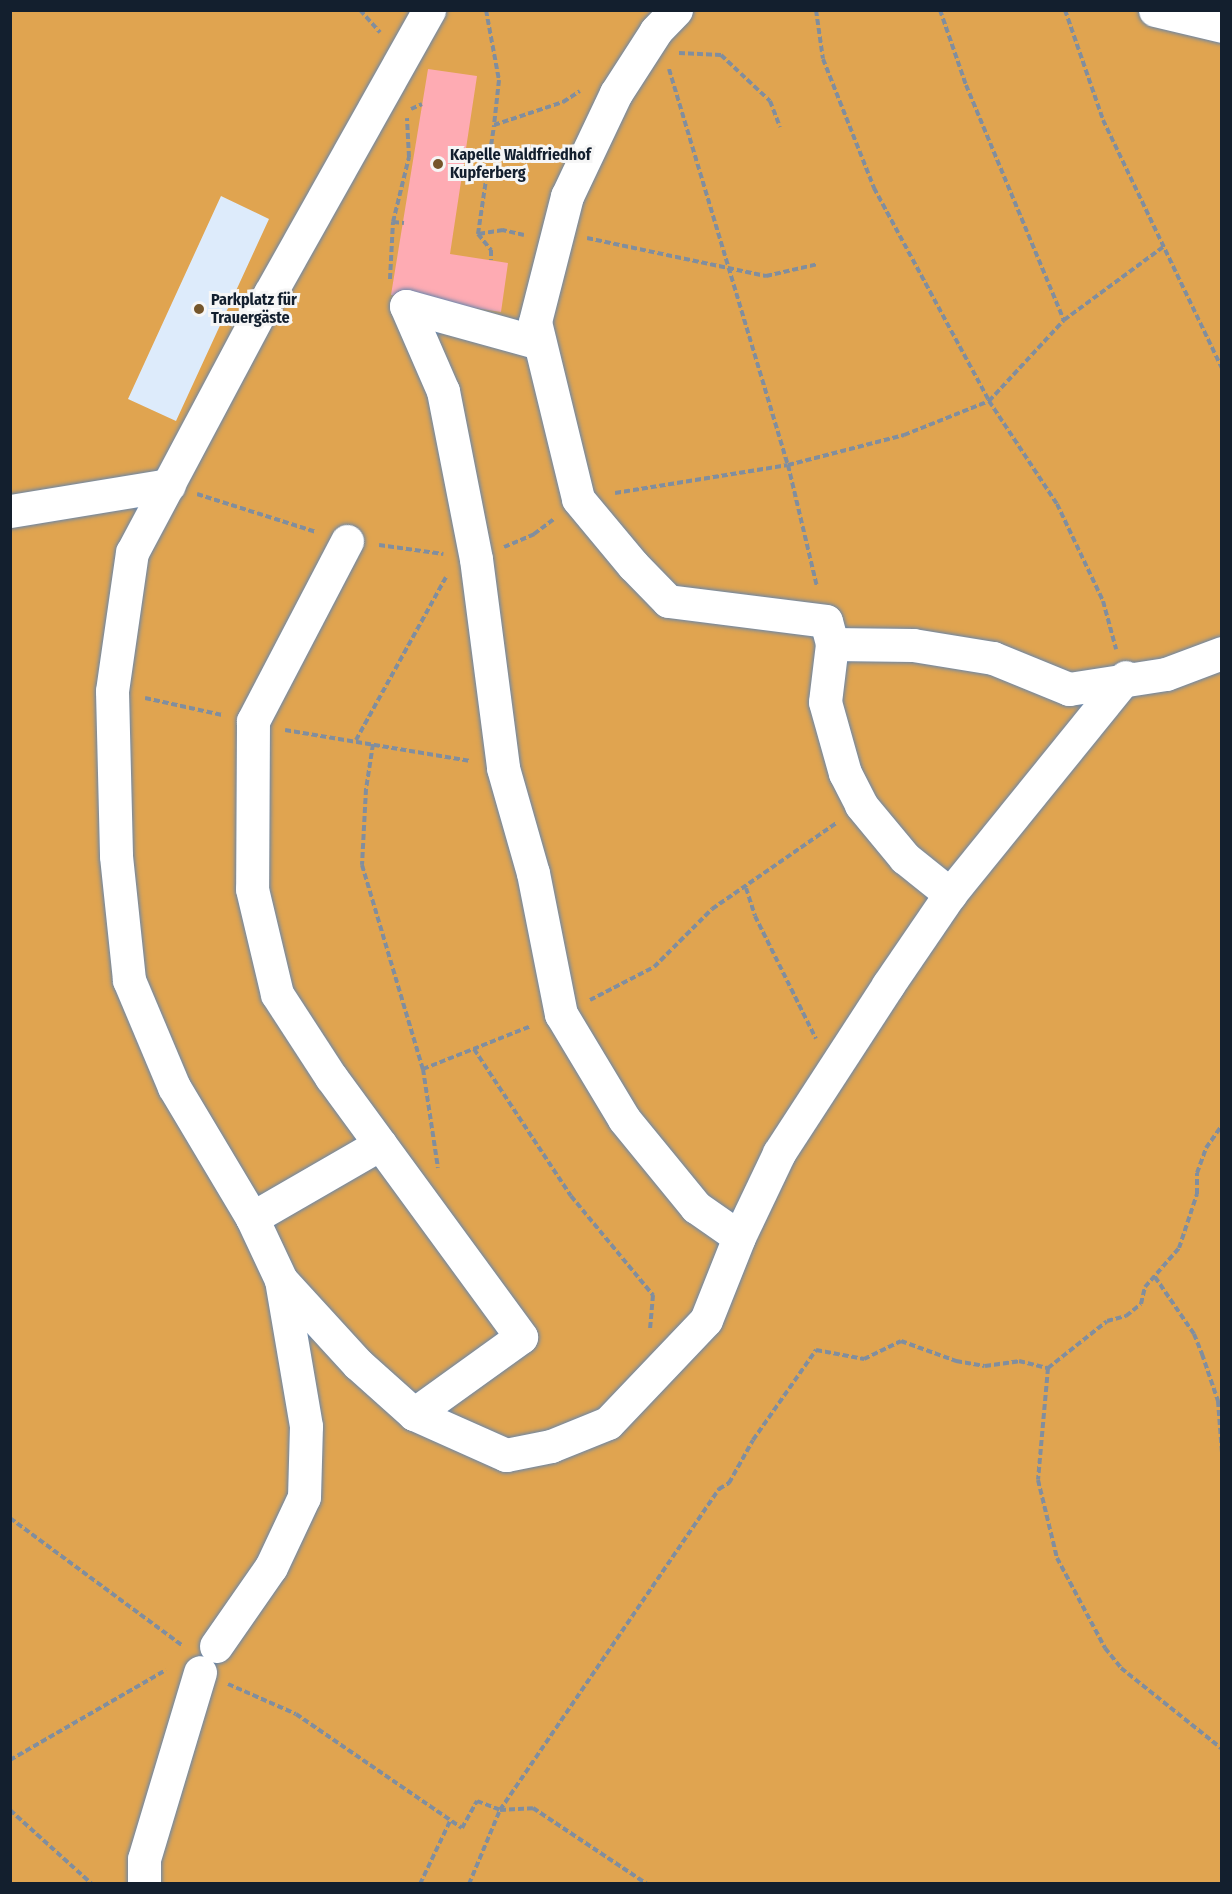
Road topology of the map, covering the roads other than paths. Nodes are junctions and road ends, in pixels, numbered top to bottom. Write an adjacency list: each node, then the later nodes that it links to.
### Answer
1 (429, 10): 6 (lane)
2 (1155, 10): 3 (lane)
3 (1221, 26)
4 (666, 32): 5 (lane)
5 (539, 343): 9 (lane); 15 (lane)
6 (169, 485): 7 (lane); 14 (lane)
7 (10, 511)
8 (347, 541): 13 (lane)
9 (829, 633): 11 (lane); 12 (lane)
10 (1221, 653): 11 (lane)
11 (1126, 677): 12 (lane)
12 (950, 894): 15 (lane)
13 (380, 1144): 14 (lane); 17 (lane)
14 (252, 1218): 16 (lane)
15 (739, 1237): 17 (lane)
16 (281, 1280): 17 (lane); 18 (lane)
17 (414, 1414)
18 (144, 1884)

